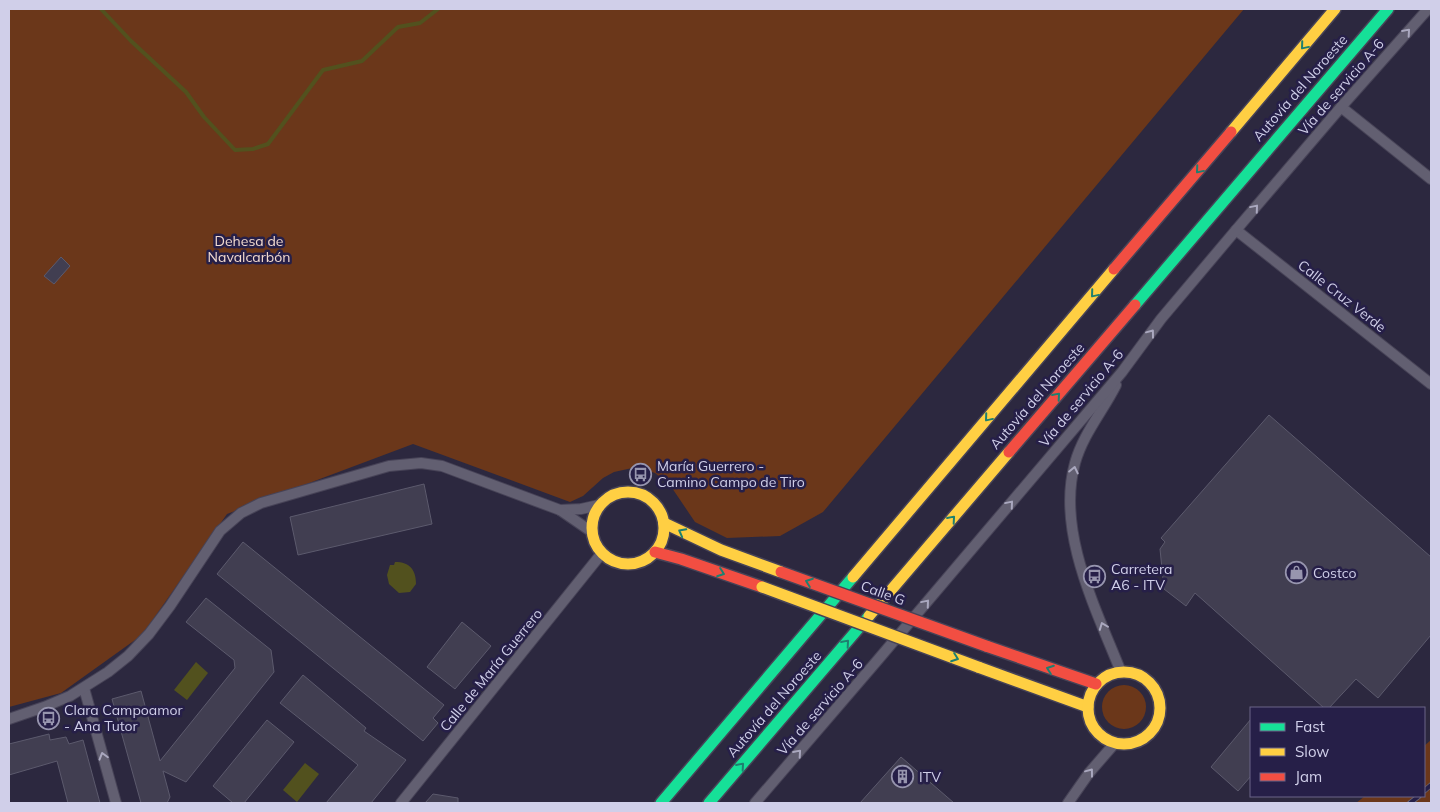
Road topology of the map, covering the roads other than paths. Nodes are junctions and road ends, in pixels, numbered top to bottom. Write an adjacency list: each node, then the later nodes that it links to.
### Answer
1 (1335, 9): 13 (main road, Autovía del Noroeste, one-way to 13)
2 (1388, 9): 26 (main road, Autovía del Noroeste, one-way to 2)
3 (1428, 11): 4 (street, Vía de servicio A-6, one-way to 3)
4 (1341, 107): 5 (street); 6 (street, Vía de servicio A-6, one-way to 4)
5 (1431, 179)
6 (1236, 230): 7 (street, Vía de servicio A-6, one-way to 6); 8 (street, Calle Cruz Verde)
7 (1122, 372): 16 (street, one-way to 7); 27 (street, Vía de servicio A-6, one-way to 7)
8 (1431, 384)
9 (599, 506): 10 (street); 11 (main road); 12 (main road)
10 (560, 510): 12 (street); 18 (street)
11 (664, 523): 14 (main road); 17 (main road, Calle G, one-way to 11, bridge)
12 (592, 532): 15 (main road)
13 (876, 550): 24 (main road); 25 (main road, Autovía del Noroeste)
14 (655, 552): 15 (main road); 19 (main road, one-way to 19, bridge)
15 (602, 553): 23 (street, Calle de María Guerrero)
16 (1121, 672): 17 (main road); 21 (main road)
17 (1096, 684): 19 (main road)
18 (84, 688): 20 (street); 22 (street, one-way to 18)
19 (1088, 707): 21 (main road)
20 (9, 719)
21 (1115, 742): 28 (street, one-way to 21)
22 (116, 803)
23 (401, 803)
24 (652, 803)
25 (662, 803)
26 (709, 803)
27 (755, 803)
28 (1068, 803)

